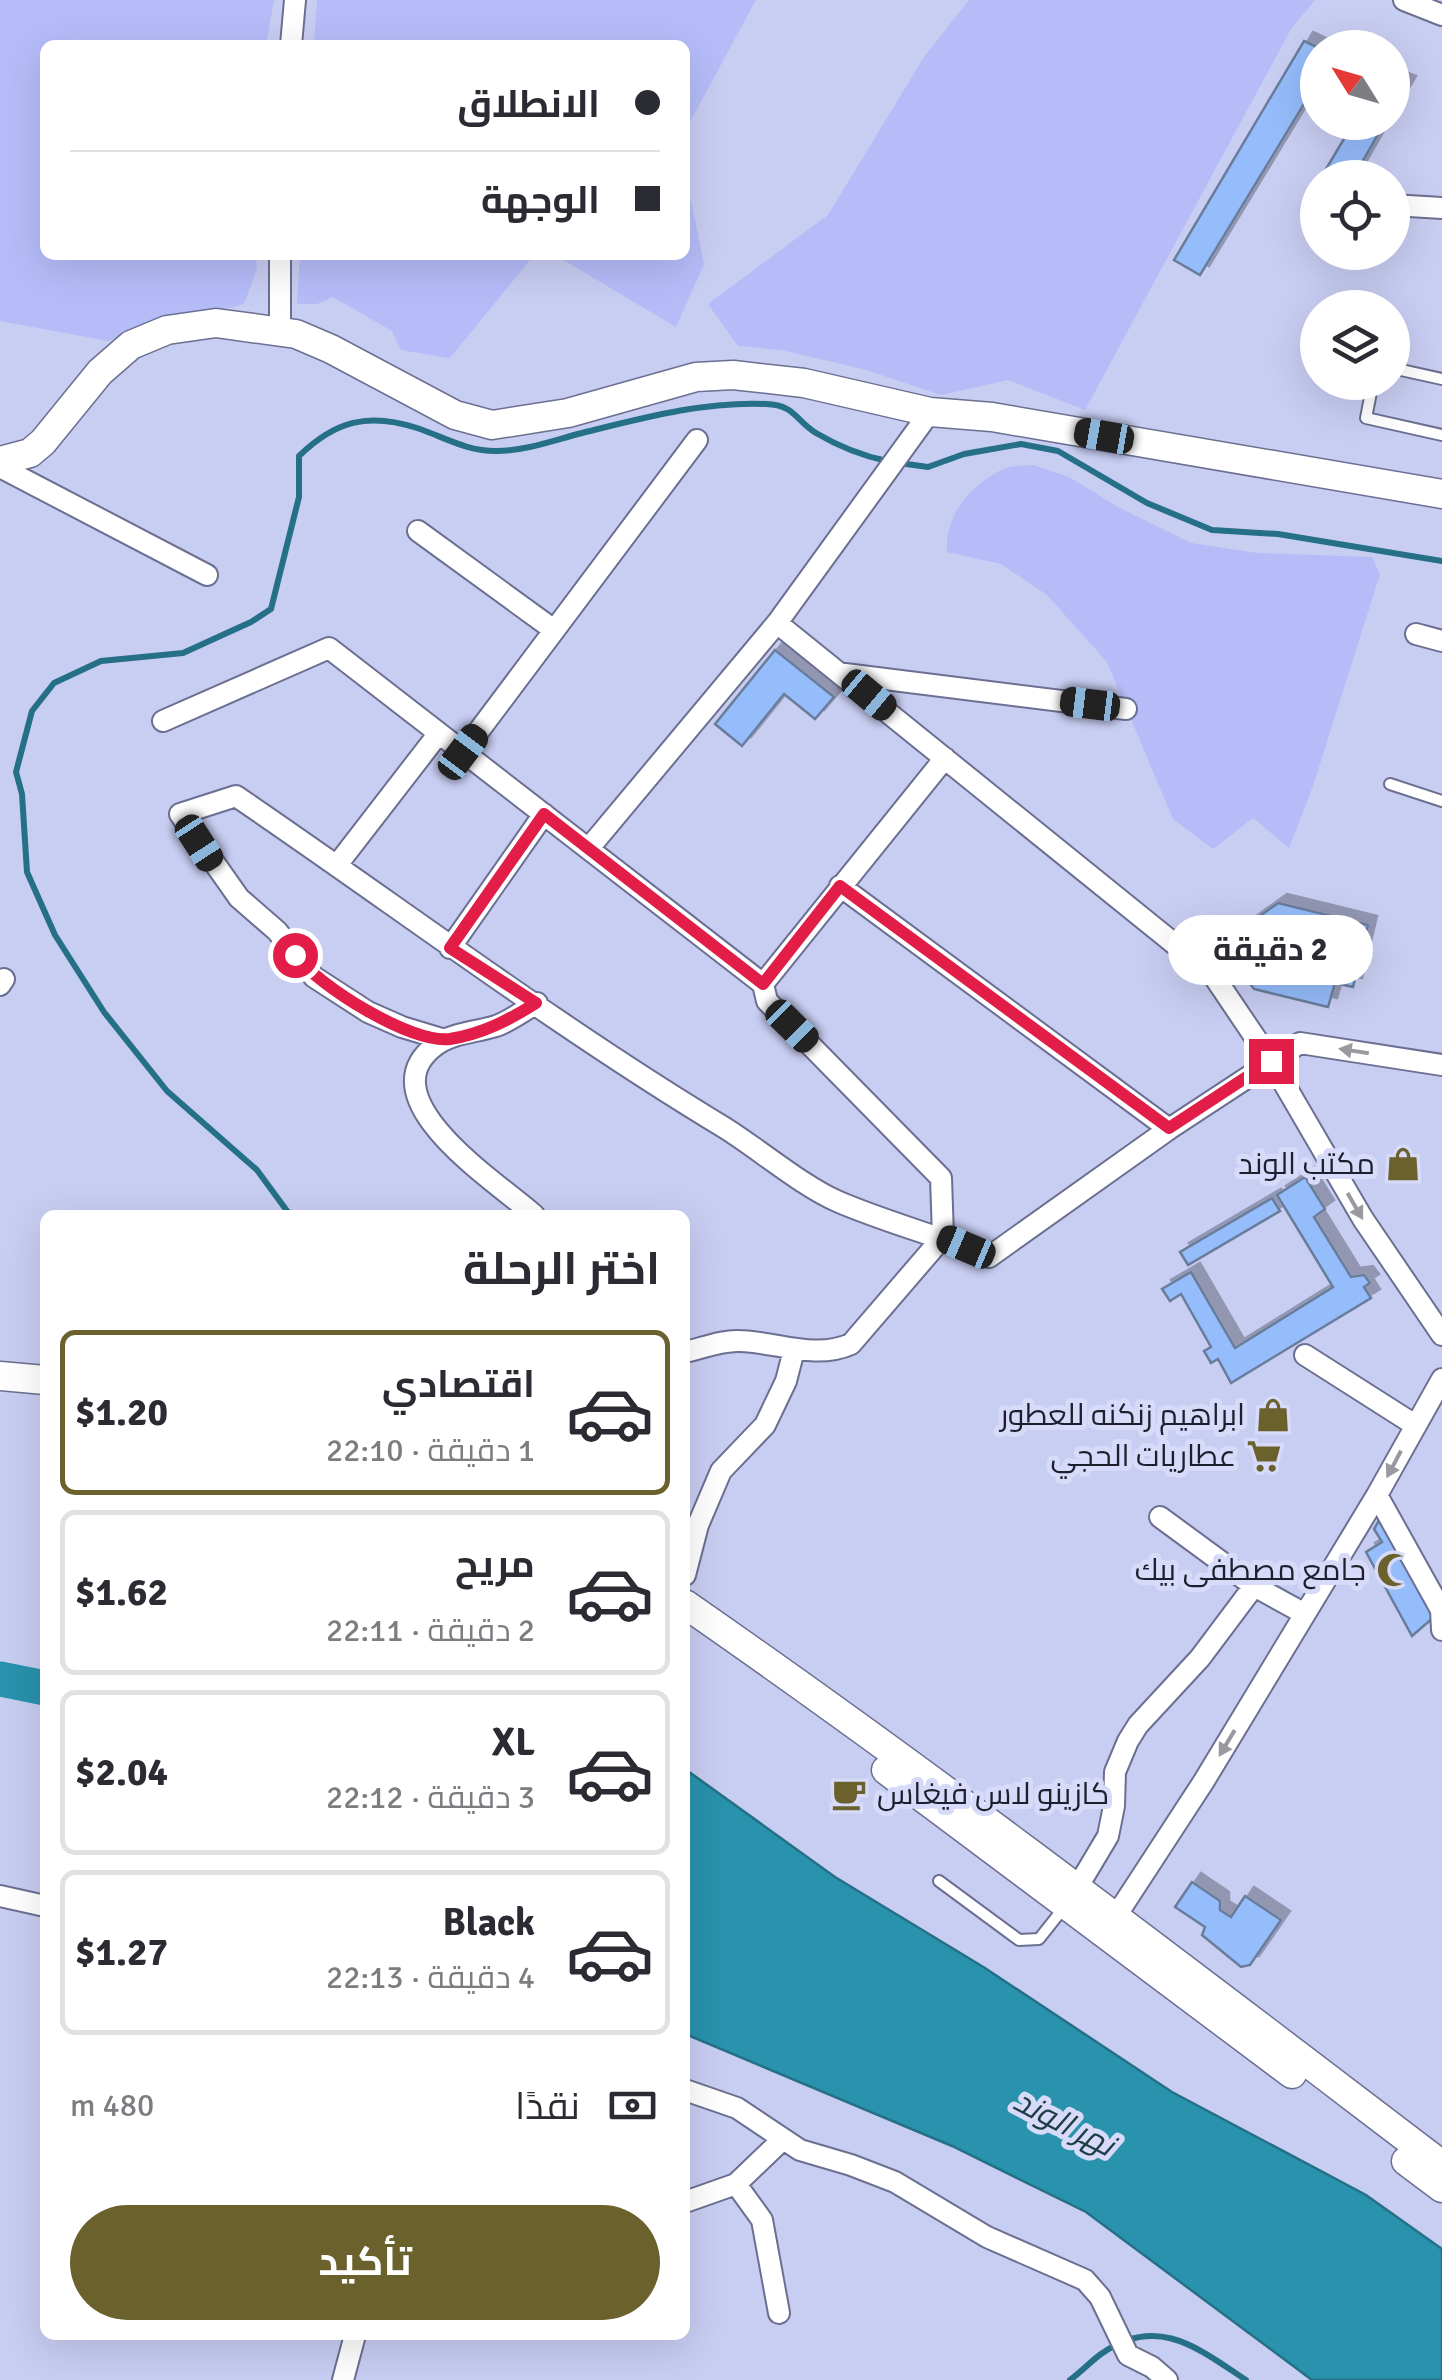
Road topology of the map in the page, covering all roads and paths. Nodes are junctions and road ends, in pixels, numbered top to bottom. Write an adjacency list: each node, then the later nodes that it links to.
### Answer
1 (295, 0): 4 (street)
2 (1404, 0): 3 (street)
3 (1442, 16)
4 (291, 40)
5 (1410, 206): 6 (street)
6 (1442, 208)
7 (280, 260): 8 (street)
8 (280, 330): 12 (main road); 15 (main road)
9 (1410, 372): 10 (lane)
10 (1442, 379)
11 (1370, 400): 13 (lane)
12 (930, 412): 16 (main road); 19 (street)
13 (1442, 435)
14 (698, 440): 20 (street)
15 (0, 464): 18 (street)
16 (1442, 494)
17 (418, 531): 20 (street)
18 (207, 576)
19 (777, 623): 23 (street); 32 (street)
20 (554, 630): 27 (street)
21 (1416, 634): 22 (street)
22 (1442, 641)
23 (844, 674): 24 (street); 28 (street)
24 (1126, 709)
25 (163, 722): 26 (street)
26 (439, 733): 27 (street); 33 (street)
27 (463, 752): 31 (street)
28 (944, 758): 34 (street); 39 (street)
29 (1390, 784): 30 (lane)
30 (1442, 801)
31 (544, 814): 32 (street); 35 (street)
32 (588, 848): 36 (street)
33 (337, 865): 35 (street); 38 (street)
34 (840, 886): 36 (street); 41 (street)
35 (450, 948): 37 (street)
36 (763, 984): 43 (street)
37 (536, 1003): 38 (street); 43 (street)
38 (445, 1040): 42 (street)
39 (1271, 1061): 40 (street, one-way to 39); 41 (street); 44 (street, one-way to 44)
40 (1442, 1064)
41 (1169, 1128): 43 (street)
42 (528, 1210)
43 (943, 1237): 45 (street)
44 (1442, 1335)
45 (794, 1350): 46 (street); 54 (street)
46 (690, 1351)
47 (1305, 1355): 51 (street)
48 (0, 1376): 50 (main road)
49 (1442, 1379): 51 (street)
50 (40, 1380)
51 (1416, 1425): 52 (street, one-way to 52)
52 (1377, 1495): 57 (street); 59 (street)
53 (1160, 1517): 55 (street)
54 (690, 1555)
55 (1254, 1586): 57 (street); 62 (street)
56 (690, 1607): 62 (main road)
57 (1306, 1614): 64 (street, one-way to 64)
58 (690, 1630): 62 (main road)
59 (1442, 1630)
60 (938, 1880): 62 (lane)
61 (0, 1896): 63 (street)
62 (1073, 1896): 64 (main road)
63 (40, 1905)
64 (1110, 1924): 67 (main road); 69 (main road)
65 (690, 2092): 66 (street)
66 (782, 2138): 68 (street); 74 (street)
67 (1442, 2165)
68 (736, 2184): 70 (street); 71 (street)
69 (1442, 2188)
70 (690, 2200)
71 (779, 2313)
72 (354, 2340): 73 (street)
73 (343, 2380)
74 (1167, 2380)

